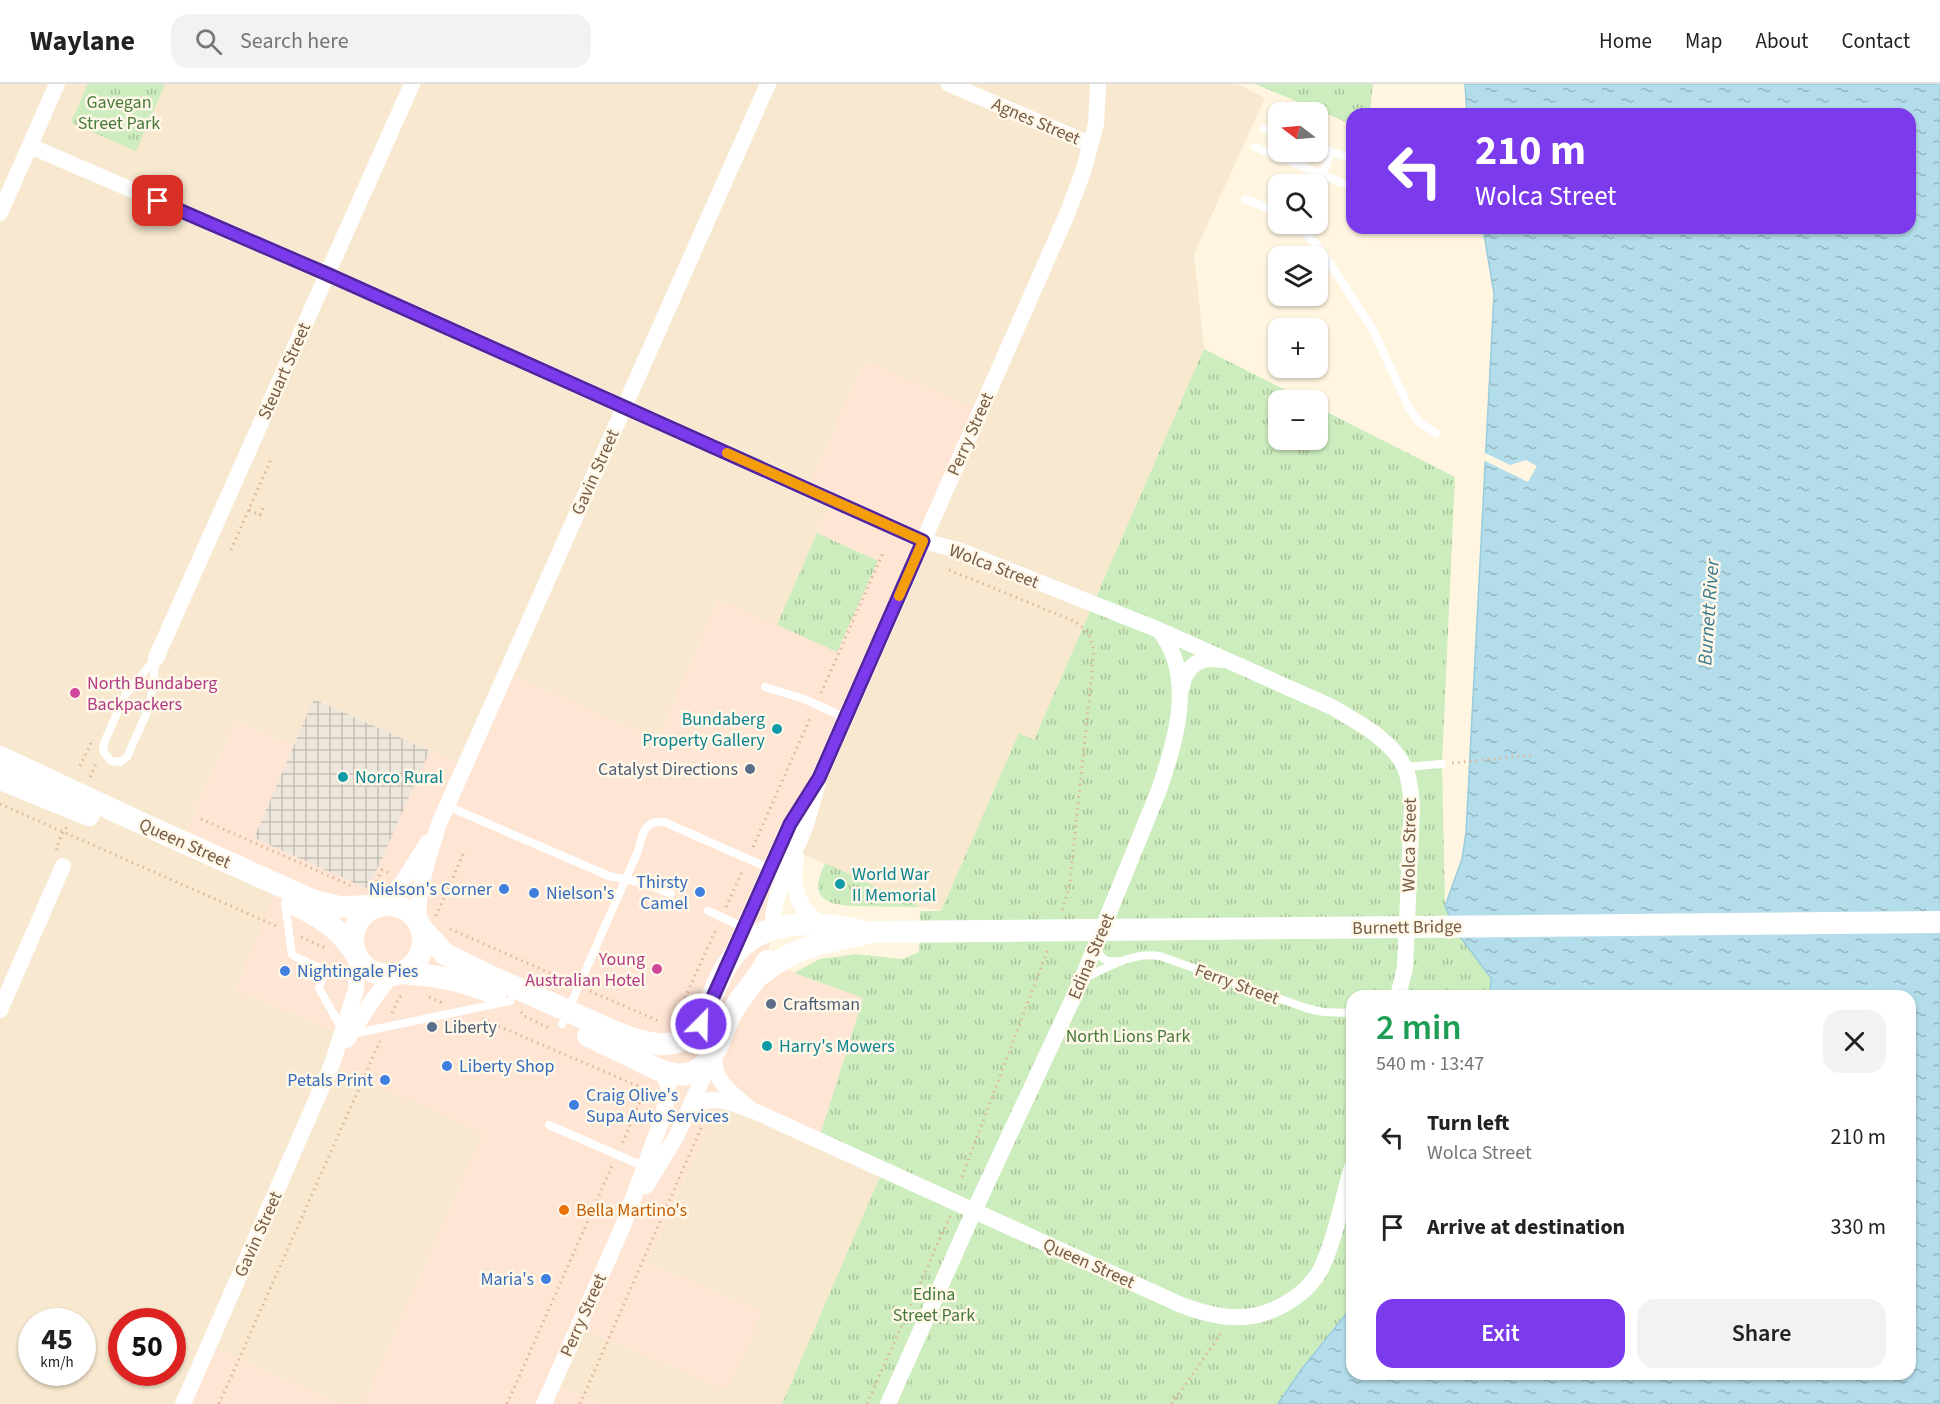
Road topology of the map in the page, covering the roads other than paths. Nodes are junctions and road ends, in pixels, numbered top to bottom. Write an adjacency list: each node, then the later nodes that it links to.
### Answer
1 (57, 84): 9 (street)
2 (412, 84): 22 (street, Steuart Street)
3 (768, 84): 23 (street, Gavin Street)
4 (949, 84): 8 (street, Agnes Street)
5 (1098, 84): 8 (street, Perry Street)
6 (1264, 129): 7 (lane)
7 (1268, 130)
8 (1090, 144): 25 (street, Perry Street)
9 (30, 146): 20 (street); 22 (street, Wolca Street)
10 (1256, 147): 14 (lane)
11 (1328, 151): 12 (lane)
12 (1331, 152): 13 (lane); 15 (lane)
13 (1346, 157)
14 (1322, 174)
15 (1324, 174)
16 (1328, 177): 17 (lane)
17 (1346, 184)
18 (1245, 199): 19 (lane)
19 (1268, 208)
20 (0, 213)
21 (1307, 234): 24 (lane)
22 (327, 274): 23 (street, Wolca Street); 27 (street, Steuart Street)
23 (624, 407): 25 (street, Wolca Street); 37 (street, Gavin Street)
24 (1436, 433)
25 (923, 541): 26 (street, Wolca Street); 31 (street, Perry Street)
26 (1159, 630): 28 (street, Wolca Street); 30 (street, Edina Street)
27 (156, 658): 27 (lane, Steuart Street)
28 (1233, 663): 30 (street); 34 (street, Wolca Street)
29 (765, 687): 31 (lane)
30 (1180, 697): 53 (street, Edina Street)
31 (846, 718): 36 (street, Perry Street)
32 (0, 756): 45 (main road, Queen Street)
33 (1442, 764): 34 (lane)
34 (1405, 767): 60 (street, Wolca Street)
35 (0, 778): 44 (main road, Queen Street)
36 (819, 778): 39 (street, Perry Street); 41 (street, Perry Street)
37 (447, 806): 38 (street, Gavin Street); 42 (lane)
38 (438, 826): 45 (street, Gavin Street); 48 (street, Gavin Street)
39 (804, 829): 49 (street); 51 (street, Perry Street)
40 (63, 866): 62 (street)
41 (771, 869): 42 (lane); 50 (street, Perry Street)
42 (626, 879): 43 (lane); 64 (lane)
43 (671, 894)
44 (285, 900): 54 (main road, Queen Street); 66 (lane)
45 (377, 901): 48 (main road); 54 (main road)
46 (708, 911): 50 (lane)
47 (1940, 922): 52 (main road, Burnett Bridge)
48 (425, 925): 59 (main road); 64 (main road)
49 (828, 926): 51 (main road, Burnett Bridge); 52 (main road, Burnett Bridge)
50 (743, 927): 56 (street, Perry Street)
51 (771, 930): 56 (main road, Burnett Bridge); 57 (main road, Perry Street)
52 (874, 933): 57 (main road, Burnett Bridge)
53 (1100, 934): 55 (lane, Ferry Street); 58 (street, Edina Street)
54 (356, 954): 59 (main road); 66 (street, Gavin Street)
55 (1124, 960): 58 (lane, Ferry Street); 63 (lane, Ferry Street)
56 (729, 961): 65 (main road, Perry Street)
57 (760, 975): 67 (main road, Perry Street)
58 (1082, 979): 74 (street, Edina Street)
59 (399, 980): 61 (main road); 66 (street, Gavin Street)
60 (1399, 990)
61 (510, 1000): 64 (main road); 66 (lane)
62 (0, 1010)
63 (1346, 1013)
64 (565, 1018): 65 (main road); 68 (main road)
65 (702, 1021): 67 (main road)
66 (347, 1033): 75 (street, Gavin Street)
67 (718, 1042): 68 (main road); 69 (street, Queen Street); 70 (street, Perry Street)
68 (661, 1071): 72 (street, Perry Street)
69 (754, 1112): 70 (street, Queen Street); 74 (street, Queen Street)
70 (688, 1113): 72 (street, Perry Street)
71 (549, 1125): 72 (lane)
72 (650, 1169): 76 (street, Perry Street)
73 (1346, 1188): 74 (street, Queen Street)
74 (974, 1211): 77 (street, Edina Street)
75 (183, 1404)
76 (544, 1404)
77 (888, 1404)

